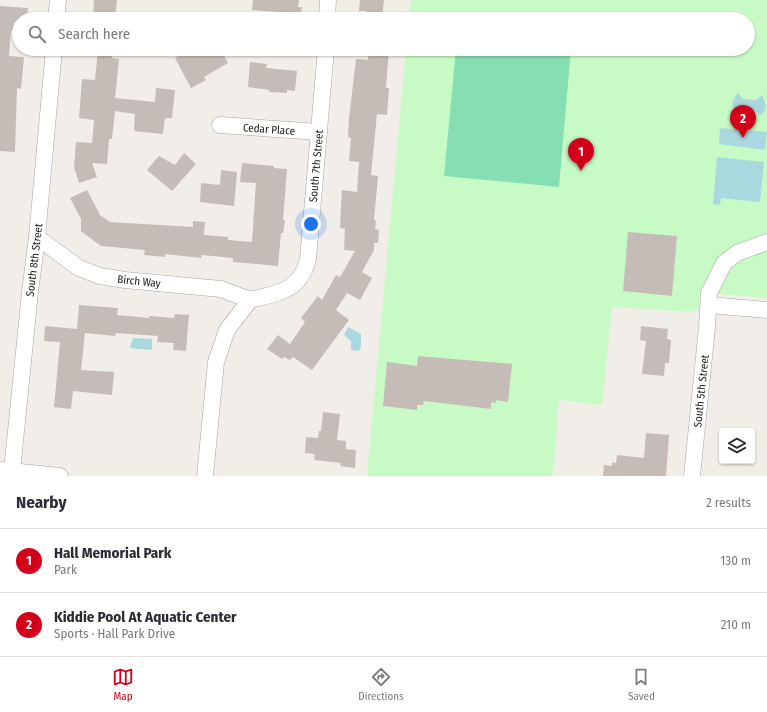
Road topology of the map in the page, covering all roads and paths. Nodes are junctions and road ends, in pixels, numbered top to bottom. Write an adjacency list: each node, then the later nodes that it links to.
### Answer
1 (58, 0): 3 (street)
2 (328, 0): 4 (street)
3 (57, 12)
4 (328, 12)
5 (53, 56): 9 (street, South 8th Street)
6 (325, 56): 8 (street, South 7th Street)
7 (220, 125): 8 (street, Cedar Place)
8 (319, 132): 11 (street, South 7th Street)
9 (37, 237): 11 (street, Birch Way); 14 (street, South 8th Street)
10 (767, 242): 12 (street, South 5th Street)
11 (250, 300): 16 (street)
12 (709, 305): 13 (street); 17 (street, South 5th Street)
13 (767, 310)
14 (6, 471): 15 (street)
15 (60, 476)
16 (205, 476)
17 (692, 476)

